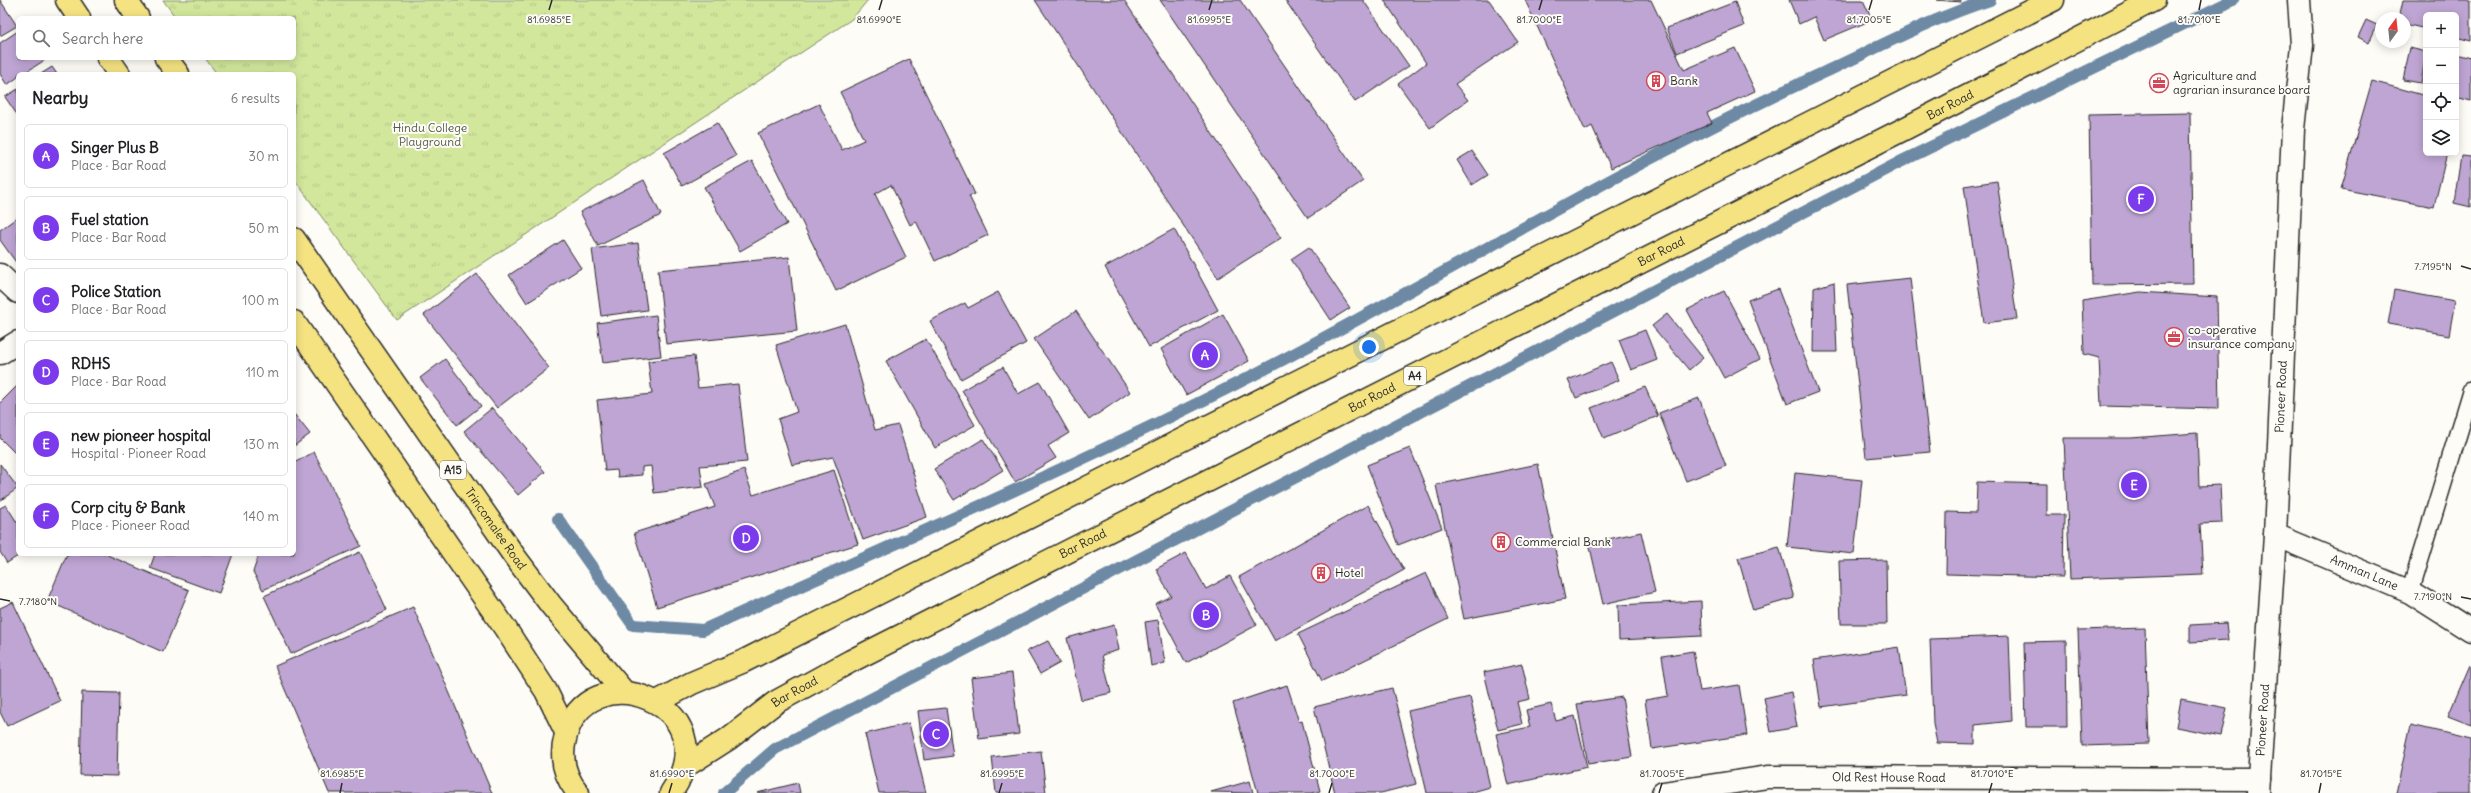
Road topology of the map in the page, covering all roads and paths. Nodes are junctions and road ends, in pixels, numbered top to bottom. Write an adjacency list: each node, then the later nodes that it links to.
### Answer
1 (67, 0): 6 (highway)
2 (126, 0): 7 (highway)
3 (2053, 0): 23 (highway)
4 (2154, 0): 25 (highway, Bar Road / A4)
5 (2299, 0): 19 (street, Pioneer Road)
6 (78, 16)
7 (137, 16)
8 (109, 60): 10 (highway)
9 (168, 60): 11 (highway)
10 (118, 72)
11 (176, 72)
12 (296, 243): 22 (highway, Trincomalee Road / A15)
13 (0, 275): 14 (street)
14 (16, 290)
15 (296, 325): 24 (highway)
16 (16, 343): 17 (street)
17 (0, 353)
18 (2471, 390): 20 (lane)
19 (2275, 535): 20 (street, Amman Lane); 26 (street, Pioneer Road)
20 (2410, 592): 21 (street, Amman Lane)
21 (2471, 631)
22 (624, 692): 23 (highway); 24 (highway)
23 (657, 702): 25 (highway)
24 (566, 732): 27 (highway)
25 (684, 767): 28 (highway)
26 (2259, 786): 29 (street, Old Rest House Road)
27 (578, 793)
28 (671, 793)
29 (1663, 793)

